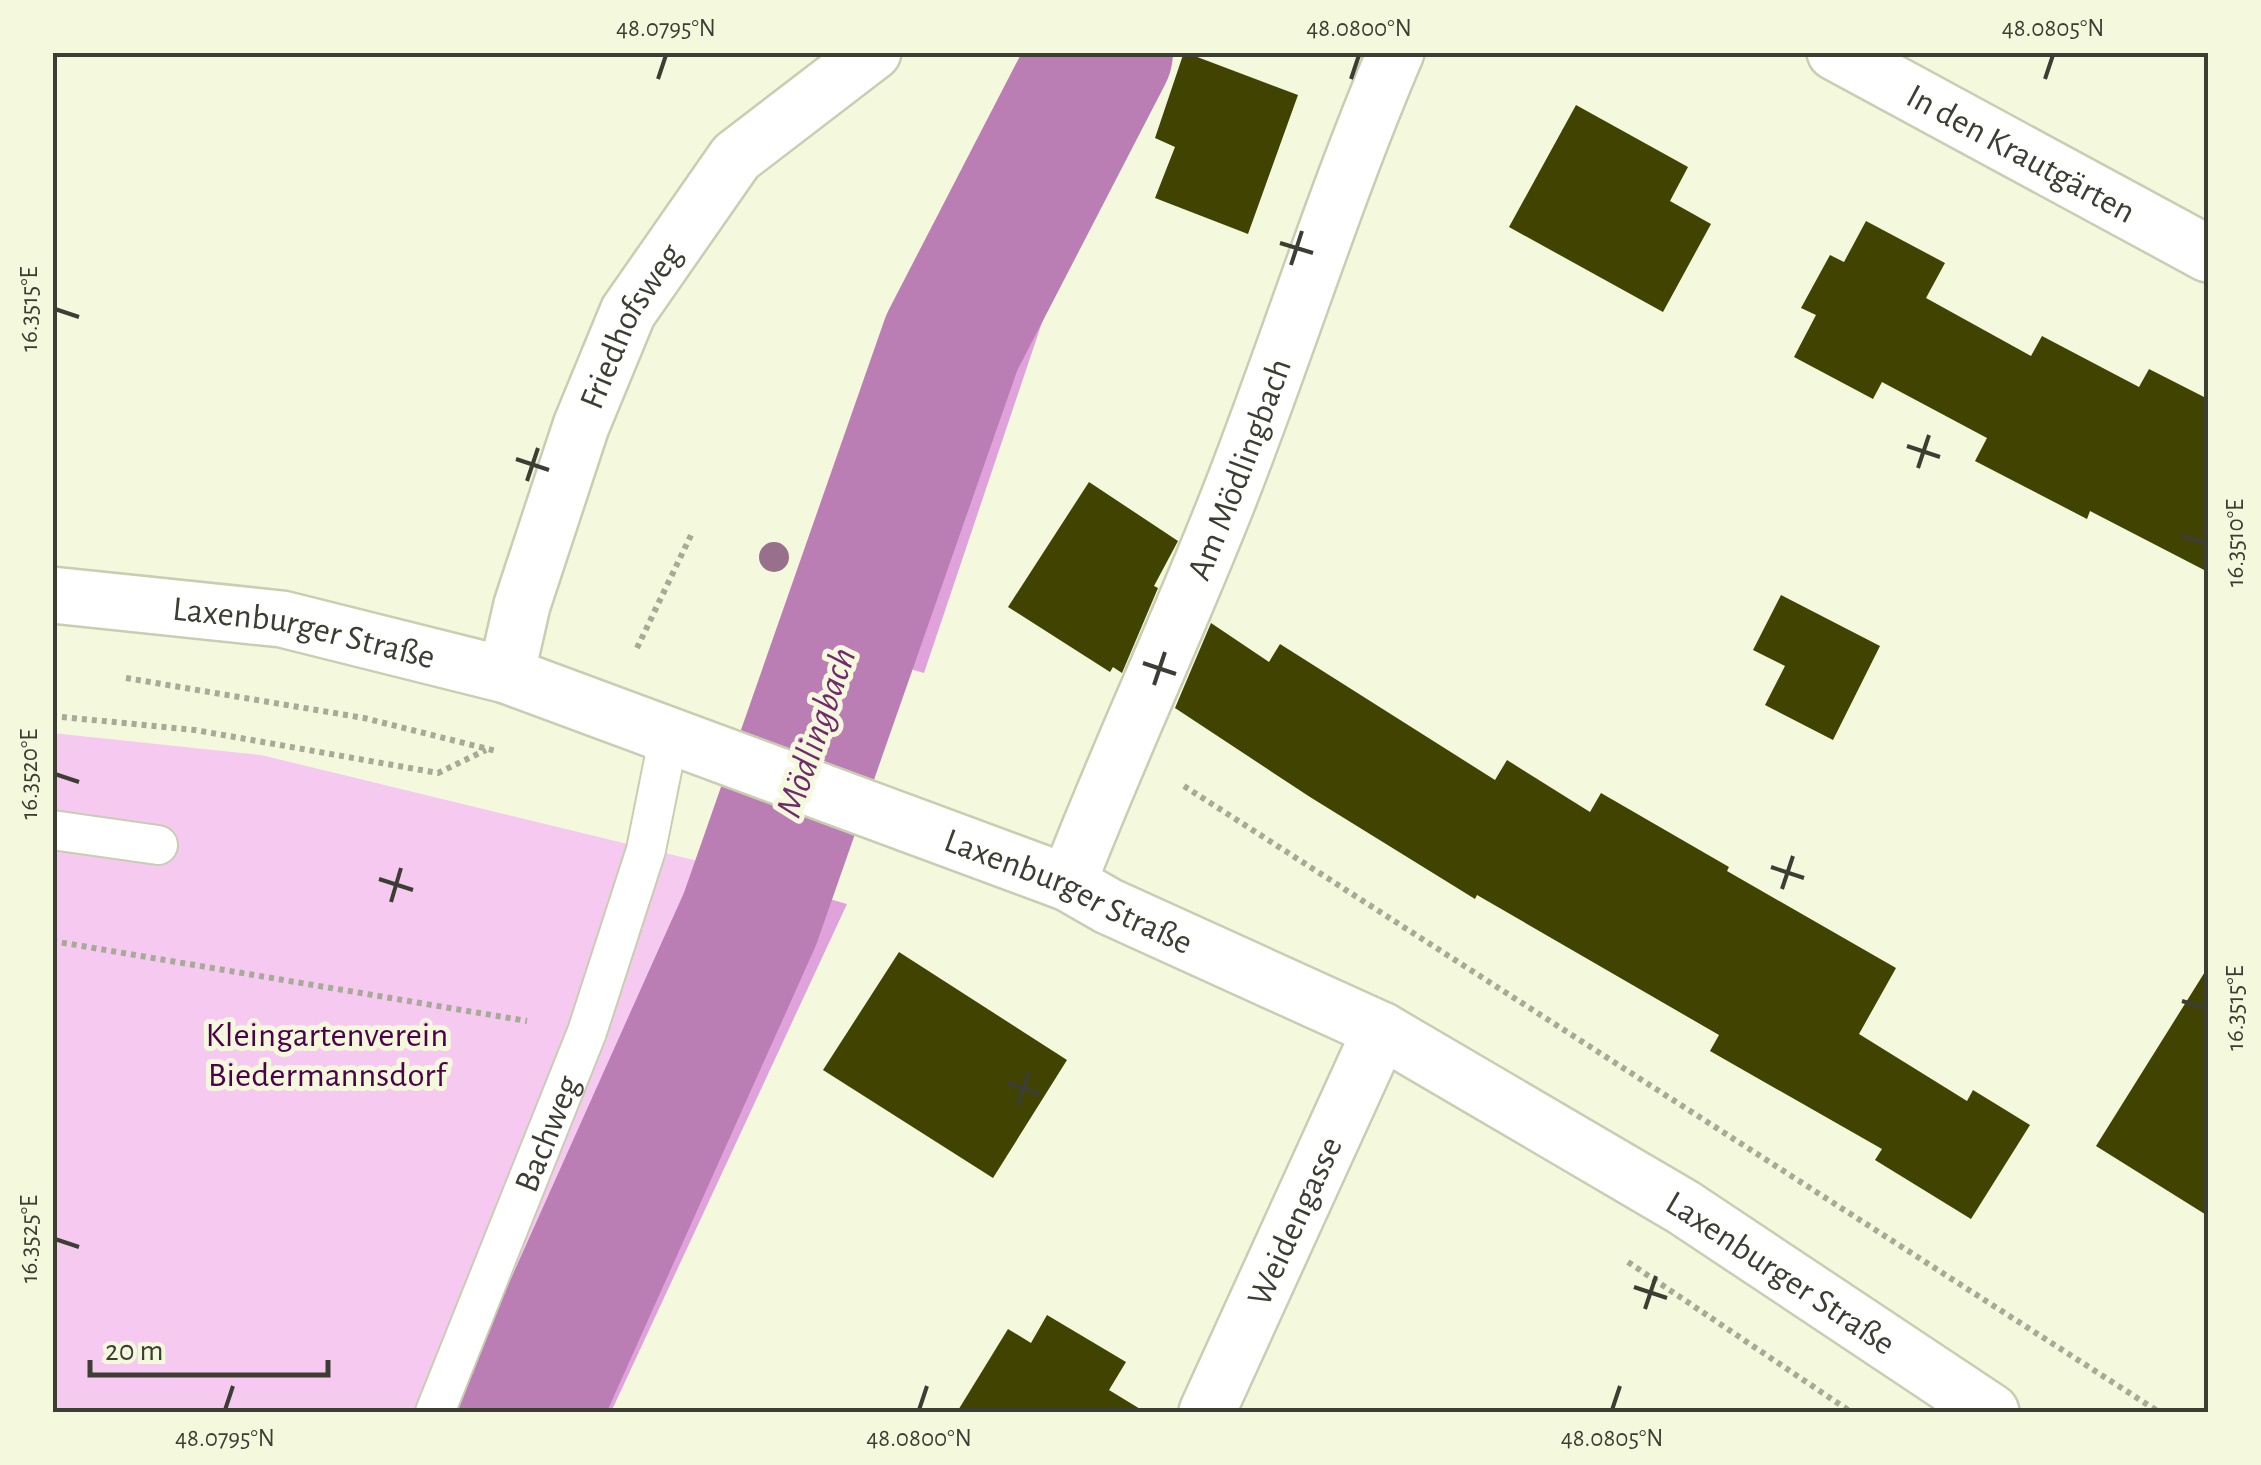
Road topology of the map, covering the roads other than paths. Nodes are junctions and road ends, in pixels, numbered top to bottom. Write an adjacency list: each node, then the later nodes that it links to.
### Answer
1 (873, 52): 6 (street, Friedhofsweg)
2 (1396, 52): 10 (street, Am Mödlingbach)
3 (1835, 52): 4 (street, In den Krautgärten)
4 (2208, 254)
5 (52, 595): 6 (street, Laxenburger Straße)
6 (506, 675): 7 (street, Laxenburger Straße)
7 (682, 739): 10 (street, Laxenburger Straße); 12 (lane, Bachweg)
8 (52, 830): 9 (lane)
9 (158, 845)
10 (1068, 883): 11 (street, Laxenburger Straße)
11 (1381, 1030): 13 (street, Weidengasse); 14 (street, Laxenburger Straße)
12 (435, 1412)
13 (1207, 1412)
14 (1991, 1412)

